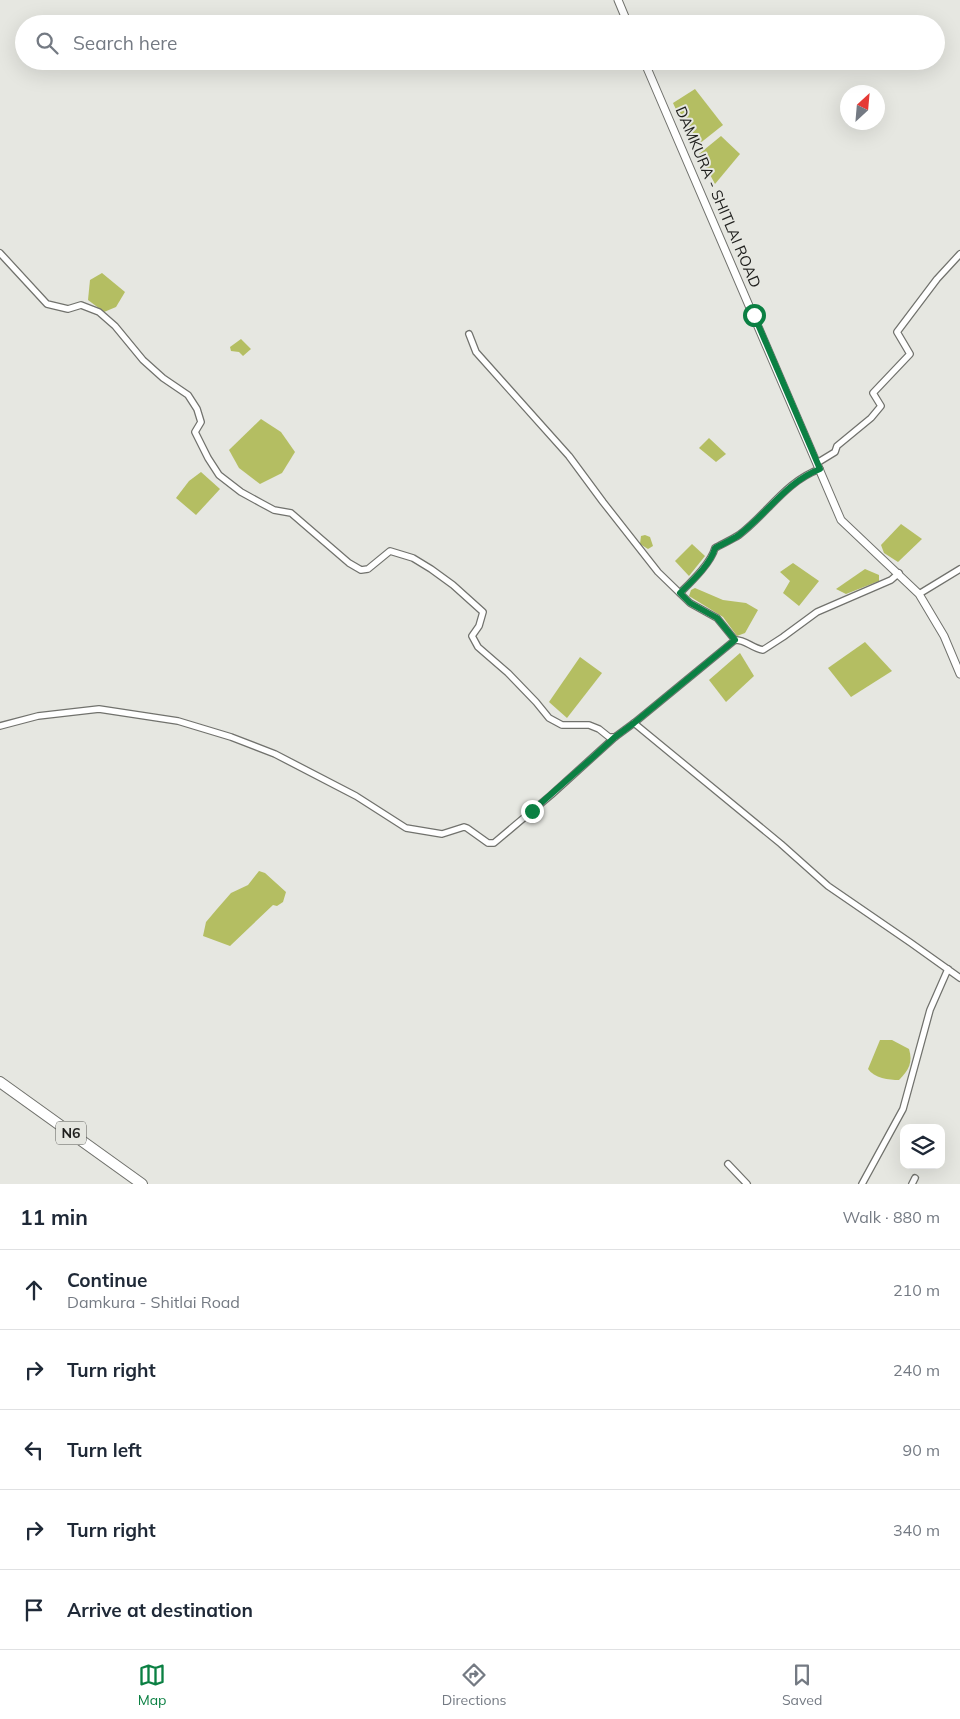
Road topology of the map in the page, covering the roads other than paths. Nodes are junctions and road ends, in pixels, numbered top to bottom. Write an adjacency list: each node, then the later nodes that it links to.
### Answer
1 (618, 0): 2 (street)
2 (624, 15)
3 (648, 70): 7 (street, DAMKURA - SHITLAI ROAD)
4 (0, 253): 16 (street)
5 (960, 254): 7 (street)
6 (469, 334): 10 (street)
7 (818, 466): 9 (street, DAMKURA - SHITLAI ROAD); 10 (street)
8 (960, 569): 11 (street)
9 (899, 573): 11 (street, DAMKURA - SHITLAI ROAD); 12 (street)
10 (680, 593): 12 (street)
11 (919, 594): 13 (street, DAMKURA - SHITLAI ROAD)
12 (735, 640): 14 (street)
13 (960, 674)
14 (634, 723): 16 (street); 17 (street)
15 (0, 726): 16 (street)
16 (615, 737)
17 (948, 969): 18 (street); 23 (street)
18 (960, 978)
19 (0, 1082): 21 (highway, N6)
20 (728, 1164): 22 (street)
21 (142, 1184)
22 (748, 1184)
23 (862, 1184)

